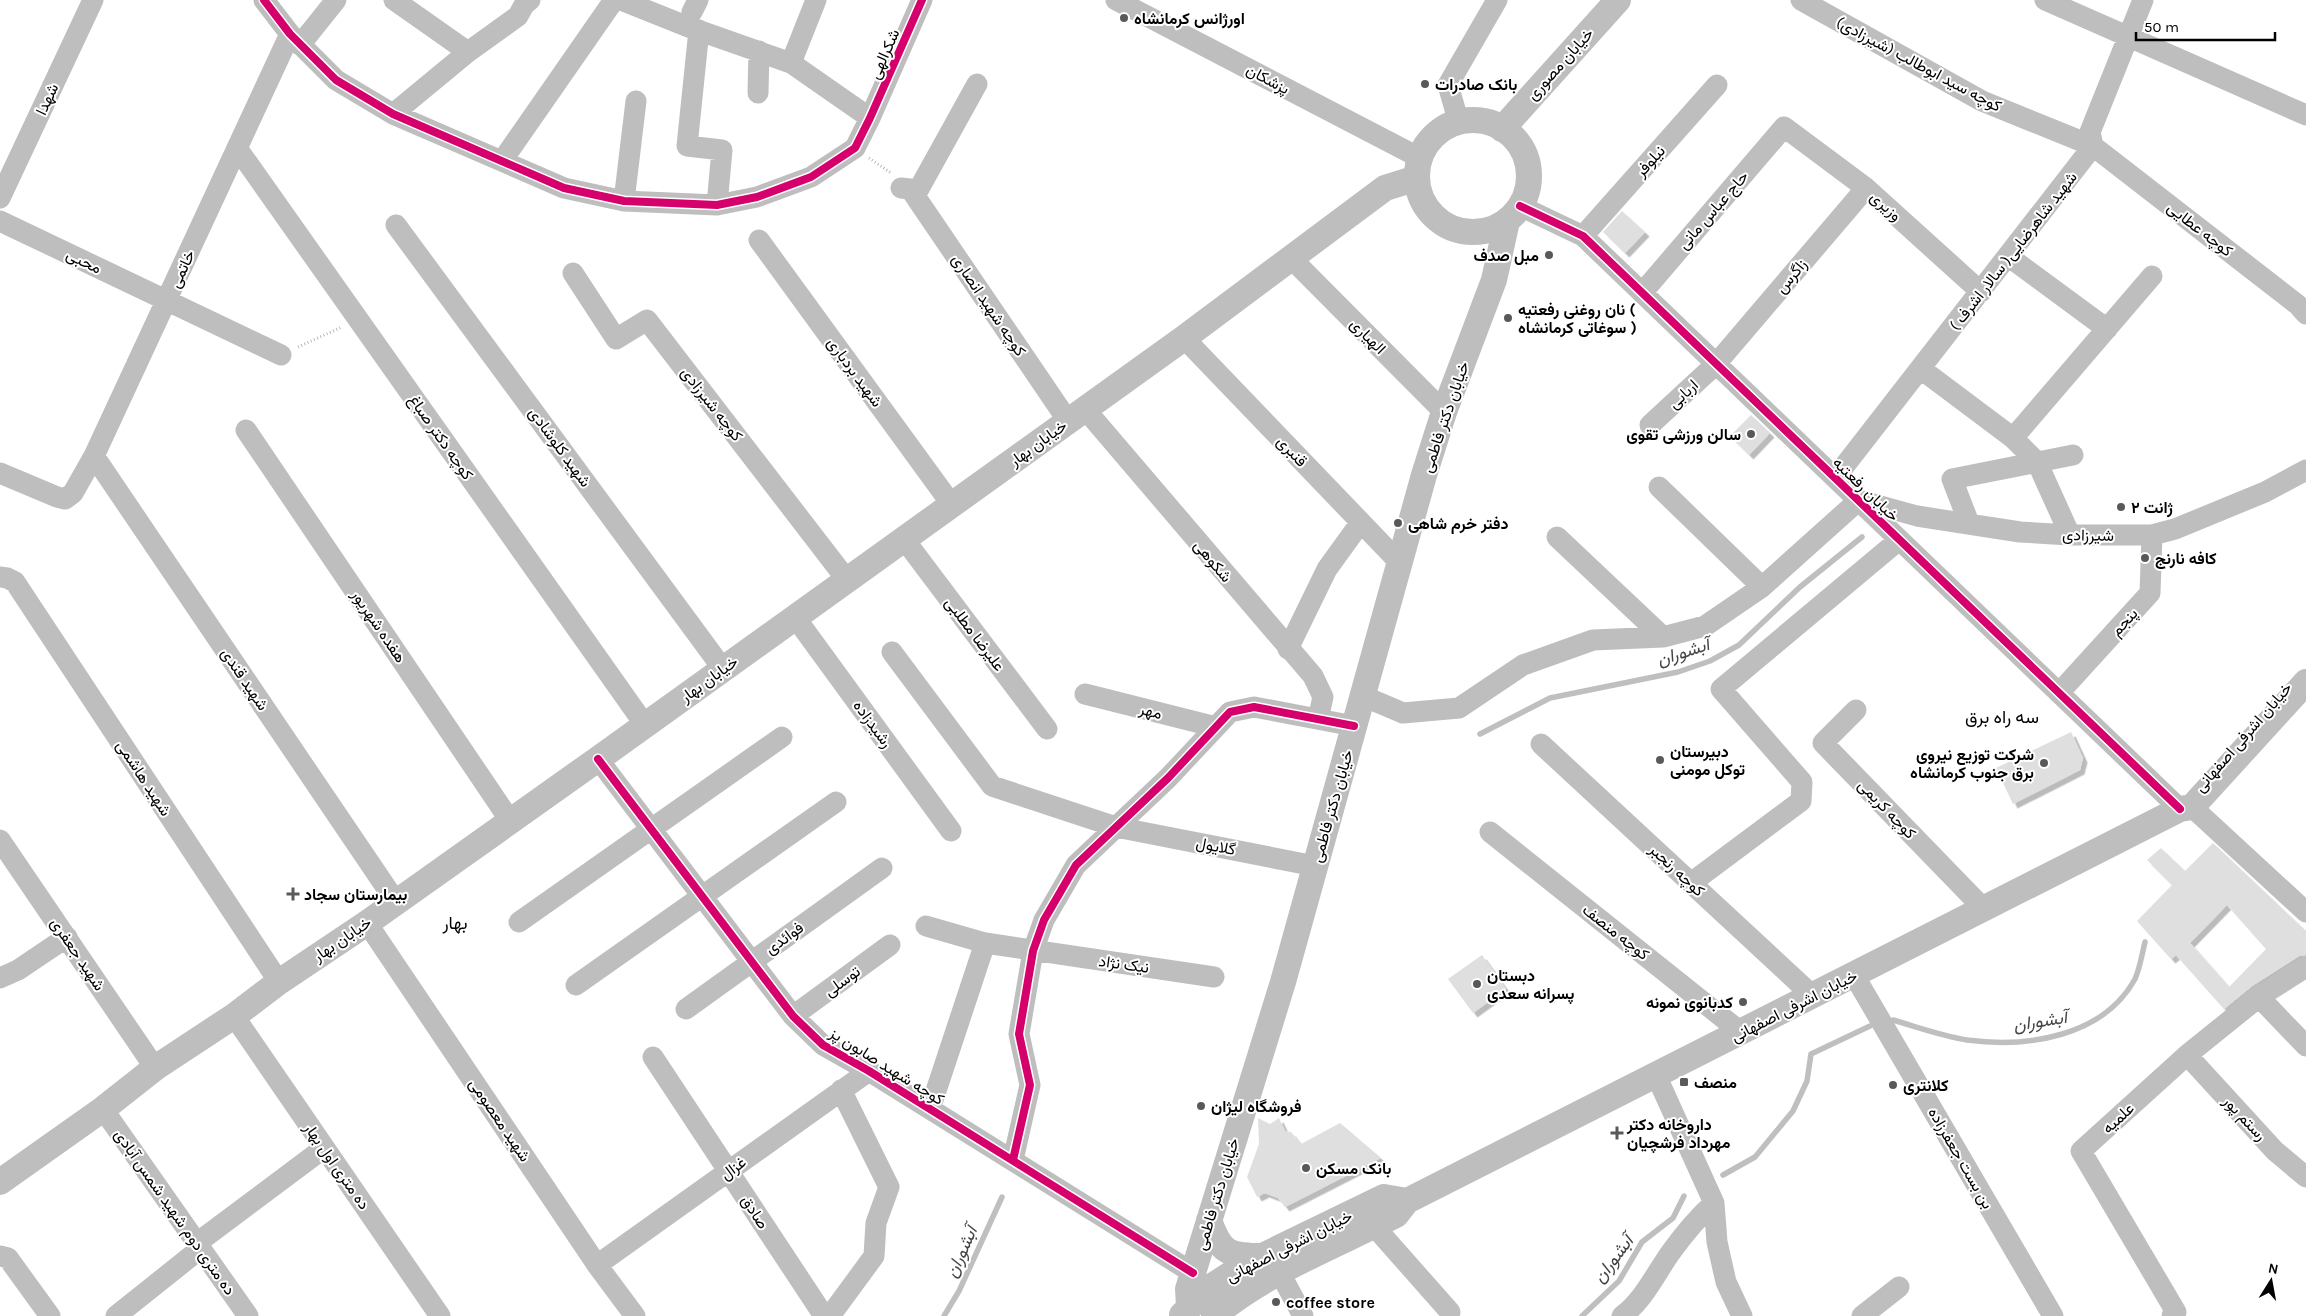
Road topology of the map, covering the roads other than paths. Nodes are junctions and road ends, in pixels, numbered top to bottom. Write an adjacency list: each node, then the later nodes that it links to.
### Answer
1 (93, 0): 37 (street, شهدا)
2 (264, 0): 18 (street)
3 (336, 0): 18 (street, خاتمی)
4 (394, 0): 20 (street)
5 (530, 0): 20 (street)
6 (614, 0): 34 (street)
7 (622, 0): 16 (street)
8 (816, 0): 21 (street)
9 (922, 0): 28 (street, شکرالهی)
10 (1116, 0): 35 (street, پزشکان)
11 (1497, 0): 29 (street)
12 (1618, 0): 31 (main road, خیابان مصوری)
13 (1802, 0): 32 (street, کوچه سید ابوطالب (شیرزادی))
14 (2045, 0): 17 (street)
15 (2143, 0): 17 (street)
16 (696, 14): 19 (street); 39 (street)
17 (2128, 36): 27 (street); 32 (street)
18 (295, 40): 26 (street); 33 (street, خاتمی)
19 (759, 51): 21 (street); 24 (street)
20 (468, 52): 26 (street)
21 (791, 63): 28 (street)
22 (977, 84): 59 (street, کوچه شهید انصاری)
23 (1717, 85): 43 (street, نیلوفر)
24 (758, 93)
25 (636, 101): 38 (street)
26 (393, 114): 34 (street)
27 (2306, 115)
28 (870, 118): 39 (street, شکرالهی)
29 (1458, 122): 31 (main road); 35 (main road)
30 (1784, 127): 36 (street, وزیری); 50 (street, حاج عباس مانی)
31 (1502, 128): 40 (main road)
32 (2093, 146): 45 (street, شهید شاهرضایی( سالار اشرف )); 52 (street, کوچه عطایی)
33 (237, 148): 51 (street, خاتمی); 95 (street, کوچه دکتر صباغ)
34 (502, 161): 38 (street)
35 (1419, 168): 40 (main road); 46 (main road, خیابان بهار)
36 (1866, 188): 49 (street, وزیری); 56 (street, زاگرس)
37 (0, 198)
38 (624, 201): 39 (street)
39 (717, 205)
40 (1514, 214): 43 (street, خیابان رفعتیه); 58 (main road, خیابان دکتر فاطمی)
41 (0, 221): 51 (street, محبی)
42 (396, 225): 88 (street, شهید کلوشادی)
43 (1583, 236): 50 (street, خیابان رفعتیه)
44 (758, 240): 71 (street, شهید بردباری)
45 (2008, 256): 49 (street, شهید شاهرضایی( سالار اشرف )); 53 (street)
46 (1292, 259): 54 (main road, خیابان بهار); 58 (street, الهیاری)
47 (573, 273): 81 (street, کوچه شیرزادی)
48 (2152, 276): 53 (street)
49 (1982, 292): 57 (street, شهید شاهرضایی( سالار اشرف ))
50 (1642, 293): 56 (street, خیابان رفعتیه)
51 (167, 301): 55 (street, محبی); 64 (street, خاتمی)
52 (2303, 305)
53 (2107, 329): 62 (street)
54 (1184, 338): 59 (main road, خیابان بهار); 72 (street, قنبری)
55 (281, 355)
56 (1716, 364): 60 (street, اربابی); 68 (street, خیابان رفعتیه)
57 (1921, 369): 62 (street); 68 (street, شهید شاهرضایی( سالار اشرف ))
58 (1444, 412): 79 (main road, خیابان دکتر فاطمی)
59 (1077, 415): 71 (main road, خیابان بهار); 85 (street, شکوهی)
60 (1650, 425)
61 (246, 430): 104 (street, هفده شهریور)
62 (2013, 438): 65 (street)
63 (2074, 455): 65 (street)
64 (94, 456): 67 (street, خاتمی); 114 (street, شهید قندی)
65 (2037, 462): 73 (street); 74 (street)
66 (2306, 470): 75 (street, شیرزادی)
67 (0, 473)
68 (1835, 478): 70 (street, خیابان رفعتیه)
69 (1659, 487): 82 (street)
70 (1859, 500): 73 (street, شیرزادی); 78 (street, خیابان رفعتیه); 82 (street)
71 (952, 505): 77 (main road, خیابان بهار)
72 (1360, 522): 79 (street, قنبری); 85 (street)
73 (1969, 523): 74 (street, شیرزادی)
74 (2070, 535): 75 (street, شیرزادی)
75 (2152, 535): 90 (street, پنجم)
76 (1557, 537): 84 (street)
77 (904, 539): 81 (main road, خیابان بهار); 97 (street, علیرضا مطلبی)
78 (1899, 540): 90 (street, خیابان رفعتیه); 112 (street)
79 (1400, 563): 92 (main road, خیابان دکتر فاطمی)
80 (3, 577): 129 (street, شهید هاشمی)
81 (847, 580): 83 (main road, خیابان بهار)
82 (1762, 587): 84 (street)
83 (795, 617): 88 (main road, خیابان بهار); 107 (street, رشیدزاده)
84 (1664, 637): 92 (street)
85 (1288, 649): 94 (street, شکوهی)
86 (892, 652): 105 (street, گلایول)
87 (2306, 666): 103 (main road, خیابان اشرفی اصفهانی)
88 (723, 669): 95 (main road, خیابان بهار)
89 (2306, 682): 103 (main road, خیابان اشرفی اصفهانی)
90 (2059, 693): 103 (street, خیابان رفعتیه)
91 (1086, 694): 98 (street, مهر)
92 (1363, 696): 96 (main road, خیابان دکتر فاطمی)
93 (1856, 710): 115 (street, کوچه کریمی)
94 (1318, 719): 96 (street); 98 (street)
95 (646, 725): 101 (main road, خیابان بهار)
96 (1354, 726): 110 (main road, خیابان دکتر فاطمی)
97 (1047, 728)
98 (1216, 728): 105 (street)
99 (782, 737): 106 (street)
100 (1541, 744): 112 (street, کوچه رنجبر)
101 (598, 759): 104 (main road, خیابان بهار); 106 (street, کوچه شهید صابون پز)
102 (836, 802): 113 (street)
103 (2186, 808): 115 (main road, خیابان اشرفی اصفهانی); 116 (street, خیابان رفعتیه)
104 (511, 822): 114 (main road, خیابان بهار)
105 (1116, 827): 110 (street, گلایول); 123 (street)
106 (650, 828): 113 (street, کوچه شهید صابون پز); 117 (street)
107 (951, 831)
108 (1490, 832): 136 (street, کوچه منصف)
109 (0, 840): 120 (street, شهید جعفری)
110 (1315, 866): 153 (main road, خیابان دکتر فاطمی)
111 (882, 868): 124 (street, فوائدی)
112 (1691, 883): 131 (street, کوچه رنجبر)
113 (701, 895): 124 (street, کوچه شهید صابون پز); 130 (street)
114 (396, 902): 118 (main road, خیابان بهار)
115 (1984, 909): 126 (main road, خیابان اشرفی اصفهانی)
116 (2306, 912)
117 (520, 922)
118 (367, 923): 129 (main road, خیابان بهار); 158 (street, شهید معصومی)
119 (926, 926): 121 (street, نیک نژاد)
120 (67, 937): 128 (street); 140 (street, شهید جعفری)
121 (985, 943): 123 (street, نیک نژاد); 145 (street)
122 (890, 945): 135 (street, توسلی)
123 (1034, 951): 127 (street, نیک نژاد); 147 (street)
124 (752, 962): 133 (street, فوائدی); 135 (street, کوچه شهید صابون پز)
125 (2306, 967): 132 (street, علمیه)
126 (1854, 975): 131 (main road, خیابان اشرفی اصفهانی); 175 (street, بن بست جعفرزاده)
127 (1214, 977)
128 (0, 978)
129 (279, 982): 134 (main road, خیابان بهار)
130 (576, 985)
131 (1813, 996): 136 (main road, خیابان اشرفی اصفهانی)
132 (2259, 997): 137 (street); 138 (street, علمیه)
133 (686, 1009)
134 (234, 1016): 140 (main road, خیابان بهار); 146 (street, ده متری اول بهار)
135 (793, 1016): 141 (street, کوچه شهید صابون پز)
136 (1742, 1032): 142 (main road, خیابان اشرفی اصفهانی)
137 (2306, 1046)
138 (2187, 1055): 149 (street, رستم پور); 176 (street, علمیه)
139 (653, 1057): 148 (street, صادق)
140 (155, 1068): 144 (main road, خیابان بهار)
141 (869, 1070): 143 (street, غزال); 145 (street, کوچه شهید صابون پز)
142 (1656, 1076): 151 (main road, خیابان اشرفی اصفهانی); 152 (street)
143 (841, 1090): 148 (street, غزال); 169 (street)
144 (103, 1109): 150 (main road, خیابان بهار); 155 (street, ده متری دوم شهید شمس آبادی)
145 (930, 1109): 147 (street, کوچه شهید صابون پز)
146 (324, 1148): 155 (street); 166 (street, ده متری اول بهار)
147 (1013, 1160): 159 (street, کوچه شهید صابون پز)
148 (728, 1171): 158 (street, غزال); 168 (street, صادق)
149 (2306, 1177)
150 (0, 1182)
151 (1407, 1201): 154 (main road, خیابان اشرفی اصفهانی); 157 (main road, خیابان اشرفی اصفهانی)
152 (1714, 1203): 172 (street); 173 (street)
153 (1209, 1220): 157 (main road); 159 (main road, خیابان دکتر فاطمی)
154 (1374, 1226): 157 (main road, خیابان اشرفی اصفهانی); 162 (street)
155 (199, 1246): 164 (street); 165 (street, ده متری دوم شهید شمس آبادی)
156 (0, 1256): 163 (street)
157 (1272, 1264): 161 (main road, خیابان اشرفی اصفهانی); 170 (main road, خیابان اشرفی اصفهانی); 171 (street)
158 (597, 1265): 167 (street, شهید معصومی)
159 (1193, 1273): 161 (main road, خیابان دکتر فاطمی)
160 (1899, 1287): 174 (street)
161 (1185, 1311)
162 (1450, 1312)
163 (50, 1316)
164 (116, 1316)
165 (248, 1316)
166 (440, 1316)
167 (635, 1316)
168 (824, 1316)
169 (830, 1316)
170 (1214, 1316)
171 (1303, 1316)
172 (1622, 1316)
173 (1742, 1316)
174 (1862, 1316)
175 (2053, 1316)
176 (2172, 1316)

